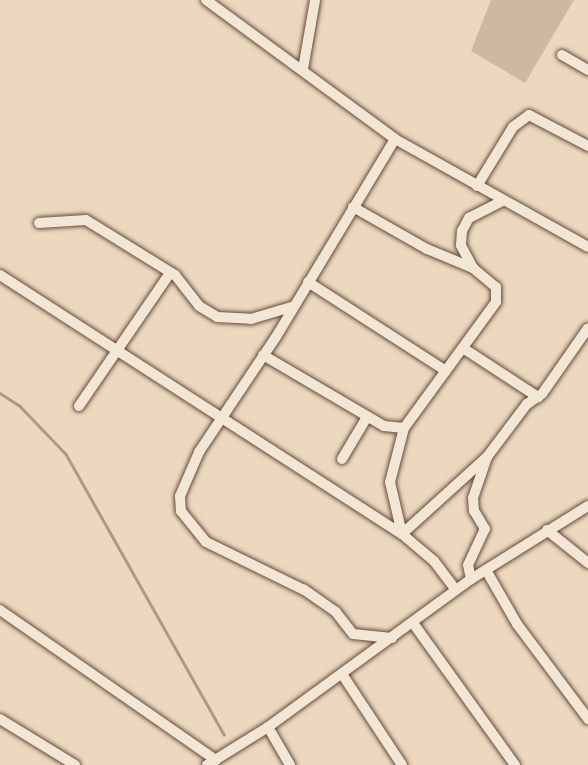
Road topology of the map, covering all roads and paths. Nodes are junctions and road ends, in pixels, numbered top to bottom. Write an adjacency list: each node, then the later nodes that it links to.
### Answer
1 (206, 0): 4 (street)
2 (316, 0): 4 (street)
3 (562, 55): 5 (street)
4 (303, 69): 6 (street)
5 (588, 70)
6 (395, 139): 8 (street); 10 (street)
7 (588, 146): 8 (street)
8 (477, 187): 9 (street)
9 (503, 201): 12 (street); 13 (street)
10 (353, 208): 13 (street); 16 (street)
11 (39, 223): 14 (street)
12 (588, 247)
13 (473, 268): 19 (street)
14 (170, 272): 17 (street); 20 (street)
15 (0, 275): 20 (street)
16 (308, 282): 17 (street); 22 (street)
17 (291, 307): 21 (street)
18 (588, 327): 23 (street)
19 (463, 348): 22 (street); 23 (street)
20 (117, 352): 24 (street); 26 (street)
21 (264, 355): 25 (street); 26 (street)
22 (446, 372): 27 (street)
23 (538, 397): 28 (street)
24 (79, 406)
25 (367, 417): 27 (street); 29 (street)
26 (221, 418): 32 (street); 39 (street)
27 (404, 428): 32 (street)
28 (487, 457): 32 (street); 35 (street)
29 (342, 459)
30 (588, 506): 31 (street)
31 (547, 530): 33 (street); 34 (street)
32 (402, 534): 36 (street)
33 (588, 563)
34 (486, 570): 35 (street); 42 (street)
35 (471, 579): 36 (street)
36 (456, 590): 38 (street)
37 (0, 610): 44 (street)
38 (413, 623): 39 (street); 48 (street)
39 (392, 638): 40 (street)
40 (342, 674): 43 (street); 47 (street)
41 (0, 719): 45 (street)
42 (588, 719)
43 (268, 727): 44 (street); 46 (street)
44 (211, 763)
45 (75, 765)
46 (290, 765)
47 (402, 765)
48 (515, 765)

